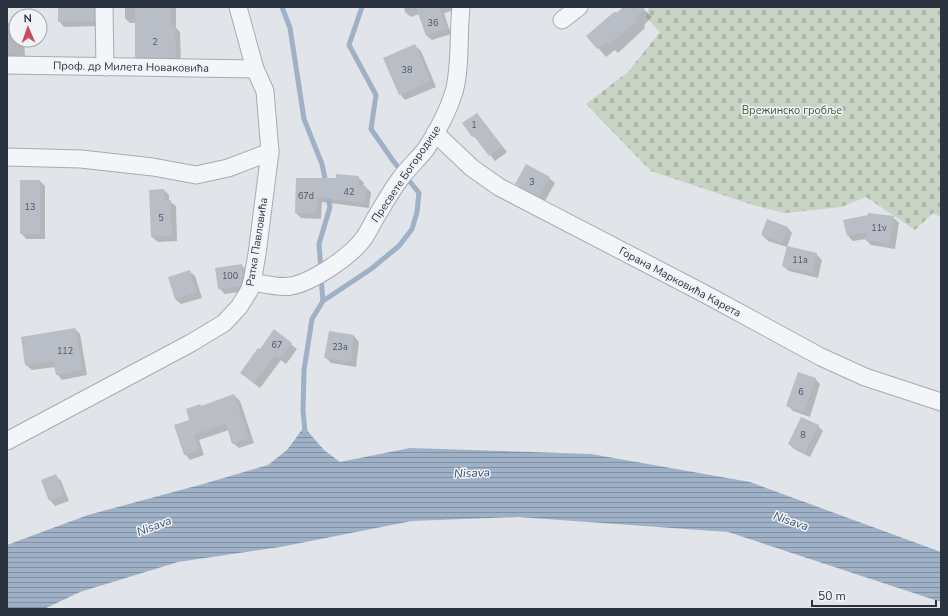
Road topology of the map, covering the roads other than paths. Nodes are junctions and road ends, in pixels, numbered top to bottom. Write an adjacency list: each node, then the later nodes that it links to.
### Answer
1 (104, 7): 7 (street)
2 (238, 7): 8 (street, Ратка Павловића)
3 (461, 7): 9 (street, Пресвете Богородице)
4 (579, 7): 5 (street)
5 (562, 20)
6 (7, 65): 7 (street, Проф. др Милета Новаковића)
7 (105, 67): 8 (street, Проф. др Милета Новаковића)
8 (254, 69): 10 (street, Ратка Павловића)
9 (436, 133): 12 (street, Пресвете Богородице); 13 (street, Горана Марковића Карета)
10 (270, 152): 11 (street); 12 (street, Ратка Павловића)
11 (7, 157)
12 (252, 282): 14 (street, Ратка Павловића)
13 (941, 402)
14 (7, 441)

